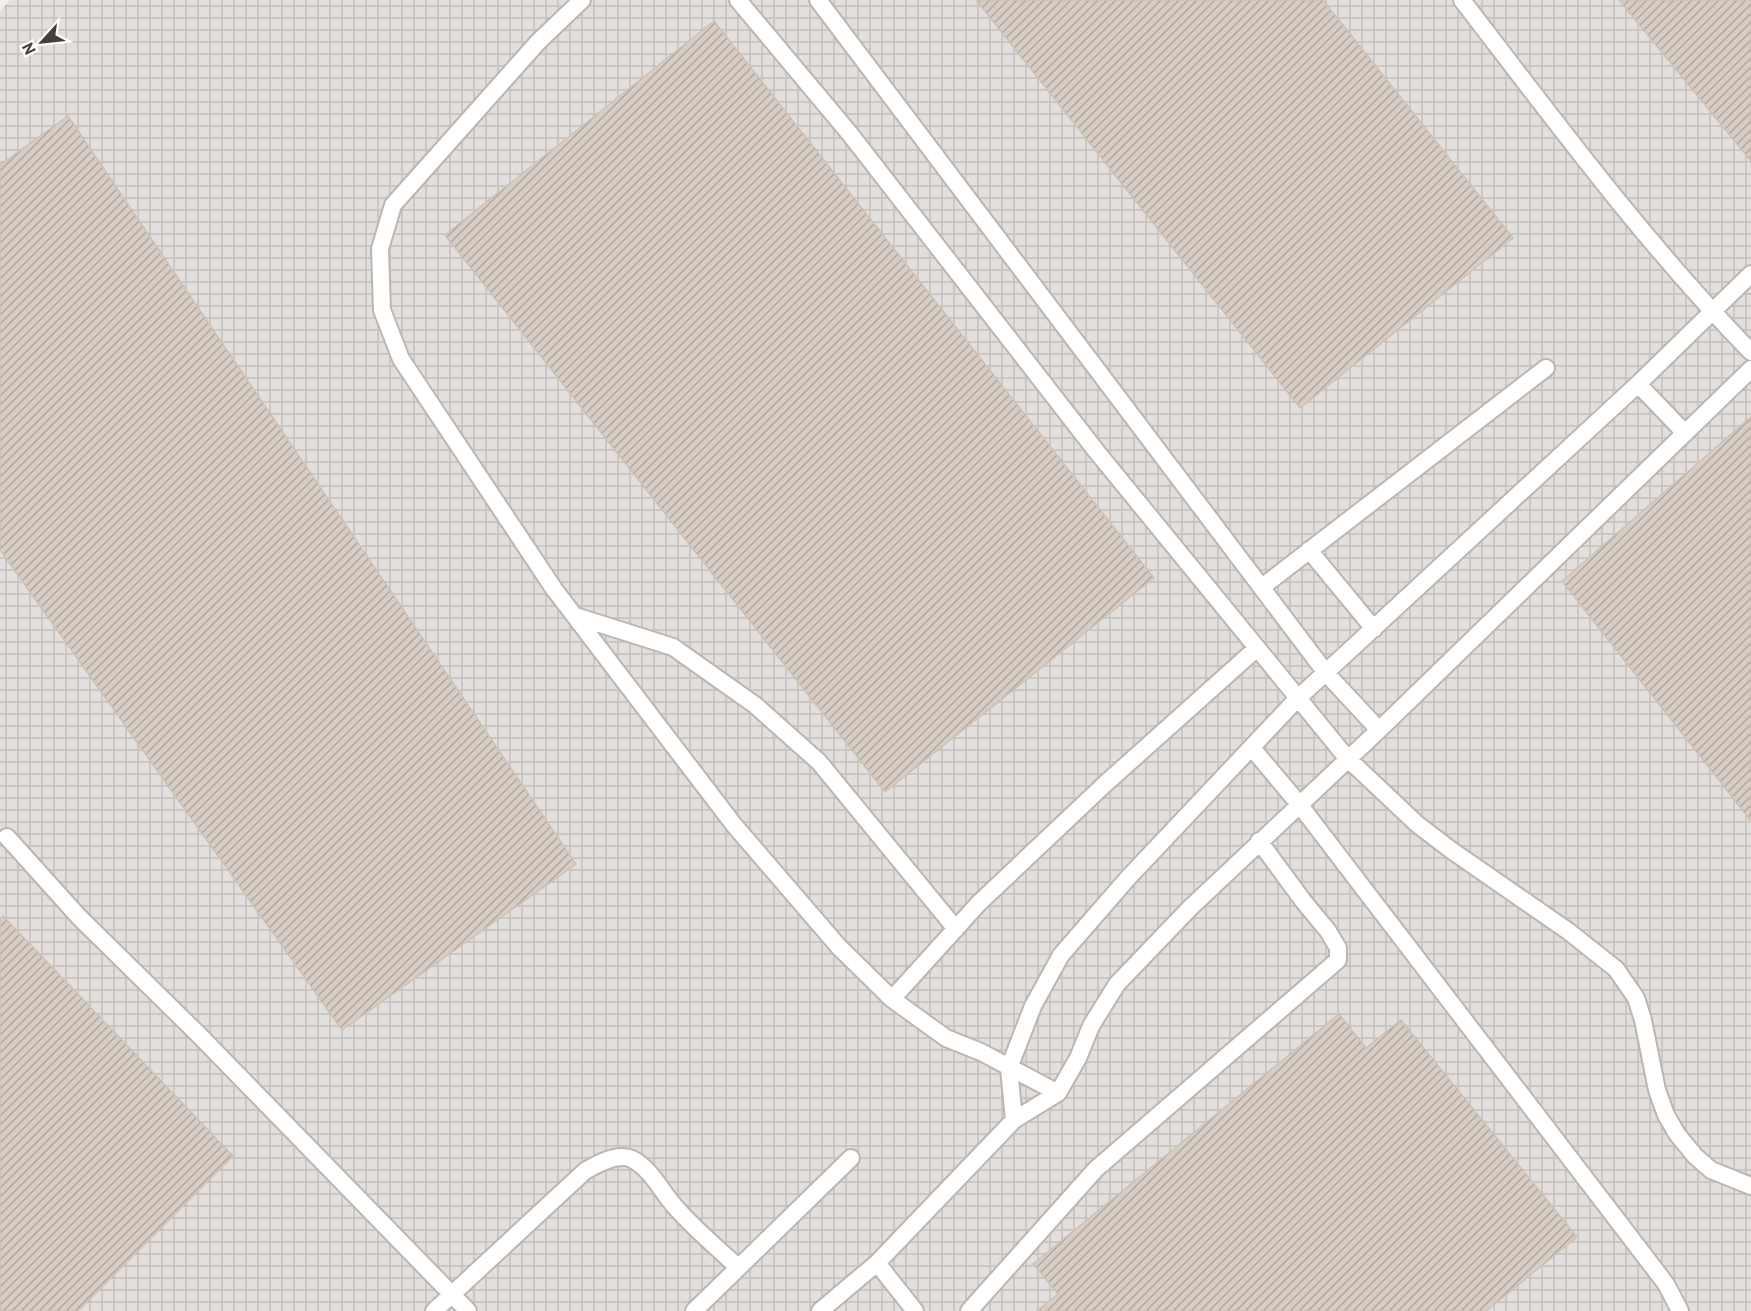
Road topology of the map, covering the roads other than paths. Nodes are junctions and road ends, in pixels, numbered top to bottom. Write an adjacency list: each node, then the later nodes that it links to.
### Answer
1 (582, 0): 14 (lane)
2 (738, 0): 16 (lane)
3 (818, 0): 13 (lane)
4 (1462, 0): 6 (lane)
5 (1751, 274): 6 (lane)
6 (1711, 311): 7 (lane); 10 (lane)
7 (1751, 352)
8 (1546, 368): 12 (lane)
9 (1751, 369): 11 (lane)
10 (1638, 384): 11 (lane); 15 (lane)
11 (1684, 433): 19 (lane)
12 (1309, 550): 13 (lane); 15 (lane)
13 (1262, 587): 17 (lane)
14 (575, 616): 25 (lane); 26 (lane)
15 (1374, 628): 17 (lane)
16 (1257, 648): 18 (lane); 25 (lane)
17 (1326, 673): 18 (lane); 19 (lane)
18 (1297, 699): 20 (lane); 21 (lane)
19 (1378, 730): 21 (lane)
20 (1252, 748): 22 (lane); 27 (lane)
21 (1347, 758): 22 (lane); 31 (lane)
22 (1299, 804): 24 (lane); 41 (lane)
23 (7, 837): 34 (lane)
24 (1259, 841): 28 (lane); 40 (lane)
25 (956, 929): 26 (lane)
26 (892, 999): 27 (lane)
27 (1009, 1068): 28 (lane); 29 (lane)
28 (1058, 1093): 29 (lane)
29 (1014, 1120): 32 (lane)
30 (851, 1158): 33 (lane)
31 (1751, 1186)
32 (877, 1263): 35 (lane); 39 (lane)
33 (738, 1268): 34 (lane); 38 (lane)
34 (451, 1294): 36 (lane); 37 (lane)
35 (826, 1309)
36 (434, 1311)
37 (468, 1311)
38 (694, 1311)
39 (915, 1311)
40 (969, 1311)
41 (1680, 1311)

